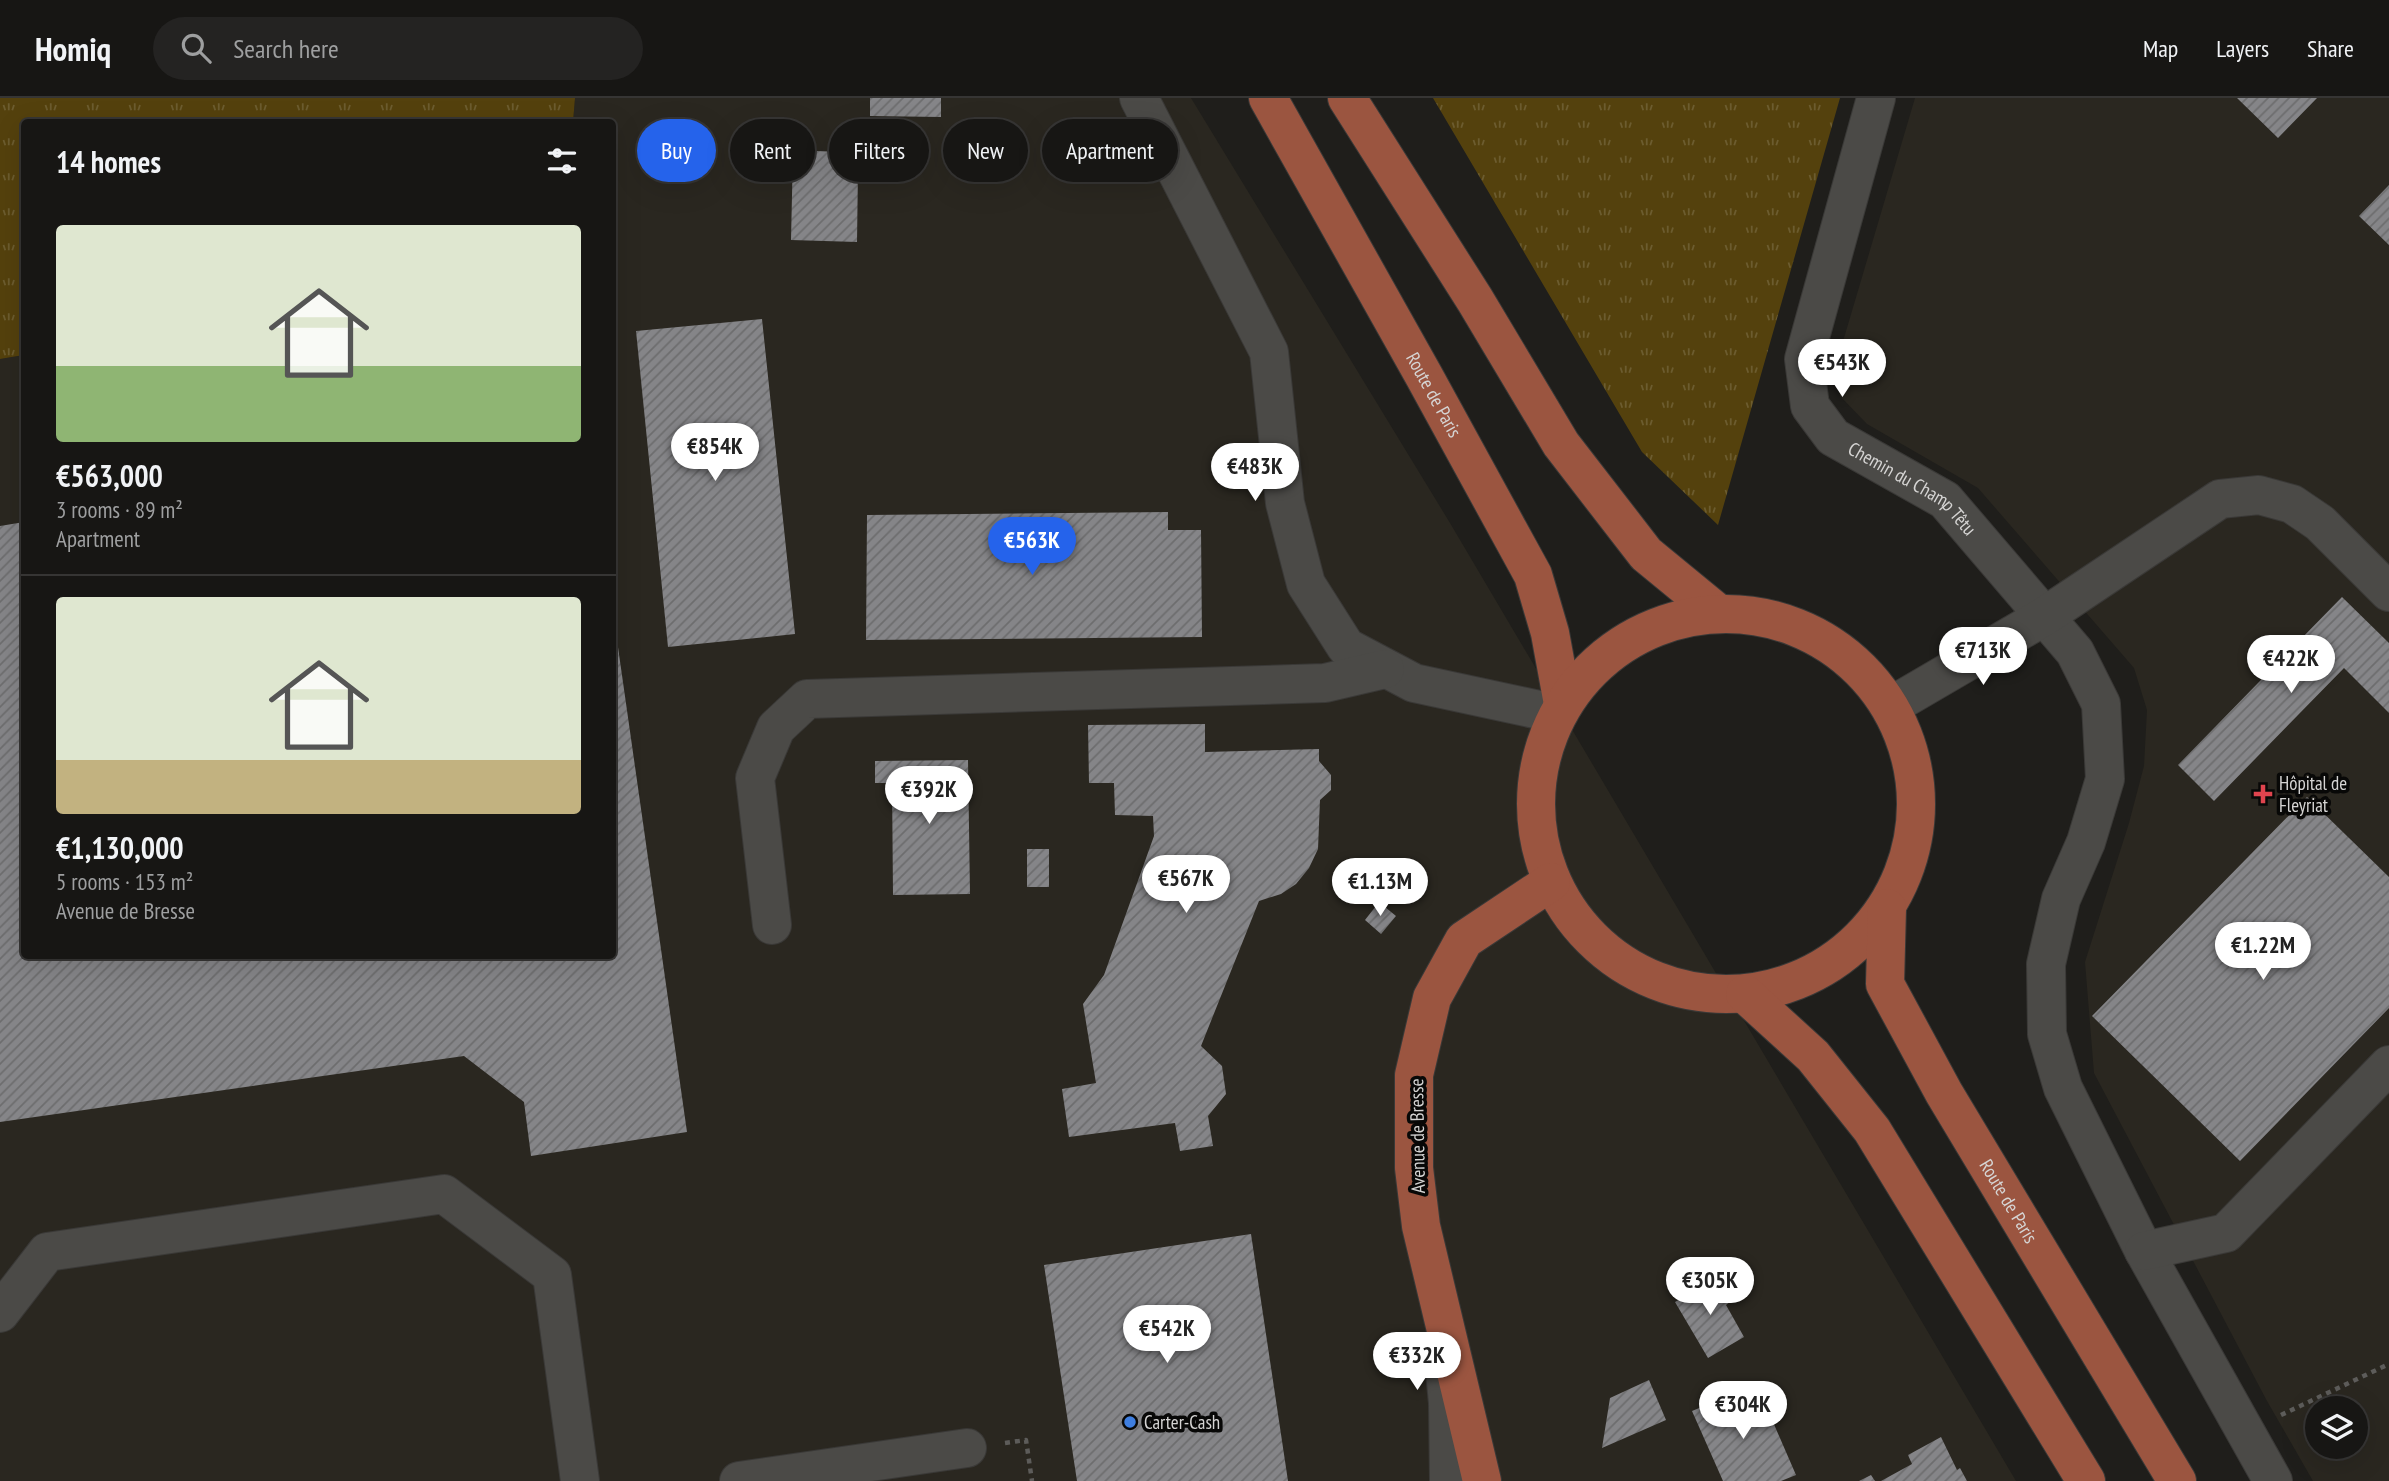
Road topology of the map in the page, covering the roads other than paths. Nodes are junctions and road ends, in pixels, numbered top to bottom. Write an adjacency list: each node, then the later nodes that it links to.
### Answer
1 (1139, 98): 8 (street)
2 (1268, 98): 10 (main road, Route de Paris)
3 (1347, 98): 6 (main road)
4 (1876, 98): 7 (street, Chemin du Champ Têtu)
5 (2389, 592): 7 (street)
6 (1720, 614): 9 (main road); 10 (main road)
7 (2045, 616): 9 (street); 16 (street, Chemin du Champ Têtu)
8 (1385, 669): 10 (street); 13 (street)
9 (1891, 706): 12 (main road)
10 (1560, 709): 11 (main road)
11 (1551, 882): 14 (main road); 17 (main road, Avenue de Bresse)
12 (1887, 908): 14 (main road); 25 (main road, Route de Paris)
13 (772, 925)
14 (1745, 994): 24 (main road)
15 (2389, 1065): 16 (street)
16 (2144, 1251): 26 (street, Chemin du Champ Têtu)
17 (1437, 1300): 22 (street); 23 (main road, Avenue de Bresse)
18 (0, 1314): 20 (street)
19 (967, 1448): 21 (street)
20 (580, 1481)
21 (738, 1481)
22 (1449, 1481)
23 (1482, 1481)
24 (2086, 1481)
25 (2177, 1481)
26 (2273, 1481)

